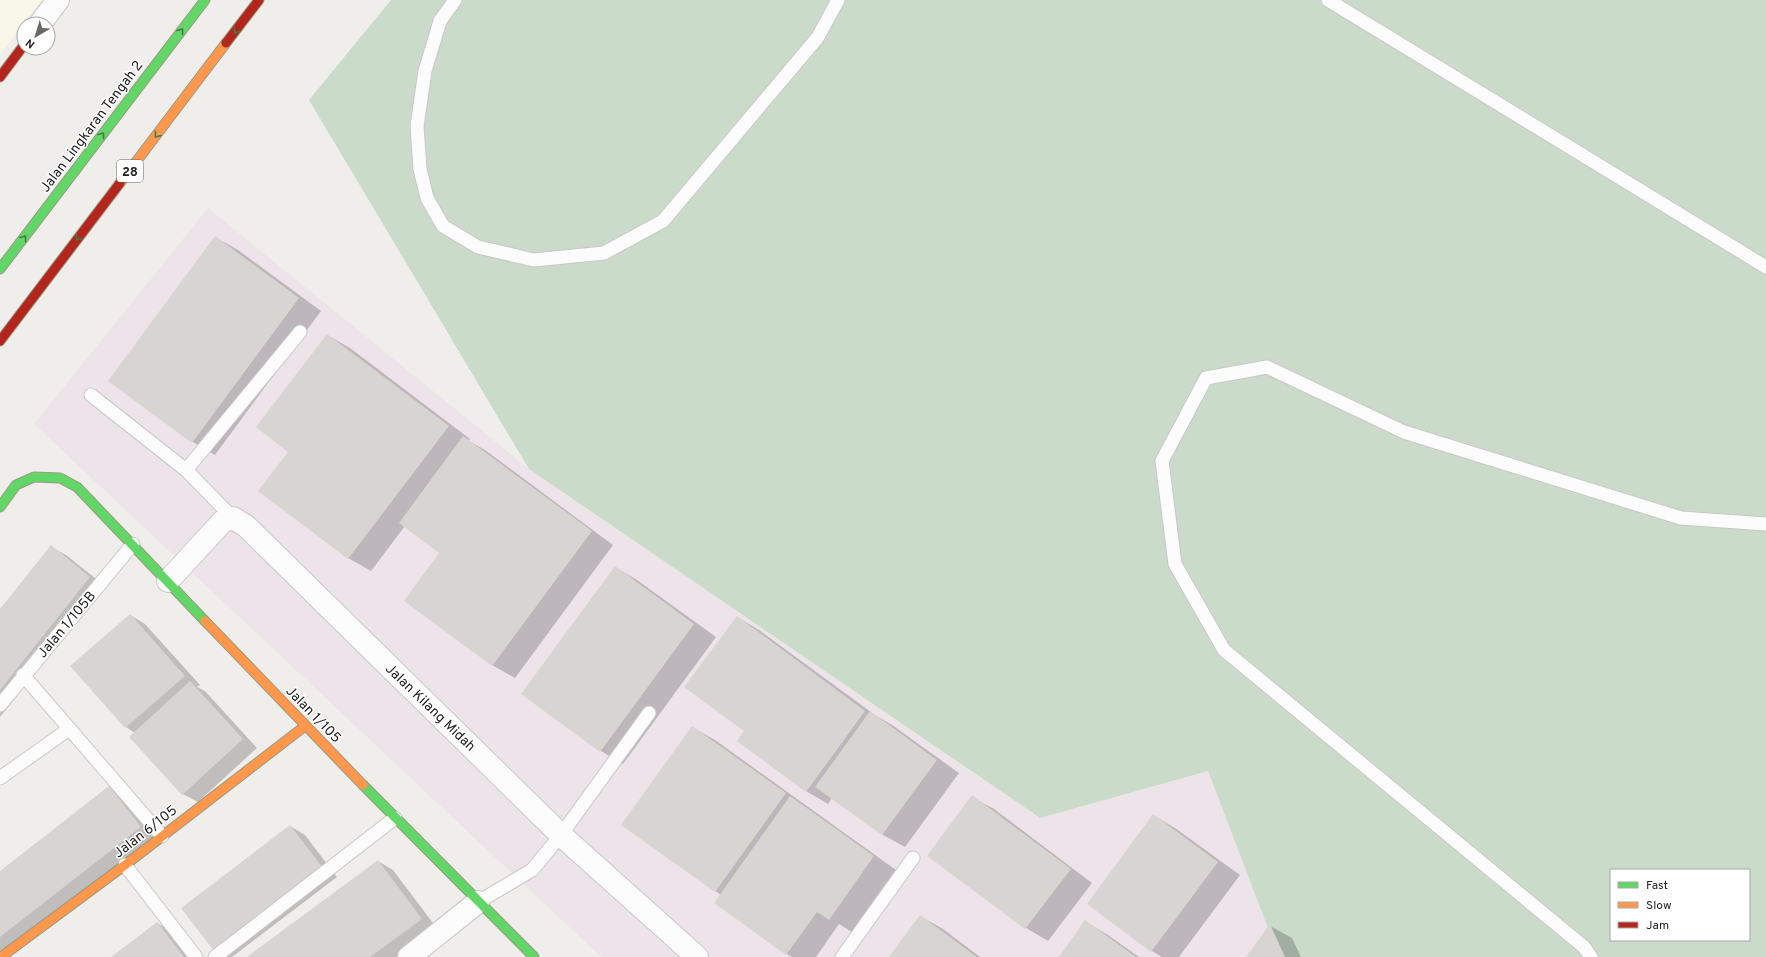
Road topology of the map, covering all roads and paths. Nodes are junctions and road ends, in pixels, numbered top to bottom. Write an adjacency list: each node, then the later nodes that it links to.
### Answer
1 (58, 0): 7 (street)
2 (204, 0): 11 (main road, Jalan Lingkaran Tengah 2, one-way to 2)
3 (259, 0): 13 (main road, 28, one-way to 13)
4 (455, 0): 5 (lane)
5 (838, 0)
6 (1328, 0): 10 (lane)
7 (46, 16)
8 (16, 56): 9 (main road)
9 (0, 77)
10 (1766, 267)
11 (0, 269)
12 (300, 332): 15 (lane)
13 (0, 341)
14 (91, 394): 15 (lane)
15 (186, 470): 17 (lane)
16 (0, 507): 19 (main road, Jalan 1/105)
17 (233, 518): 20 (street); 28 (street, Jalan Kilang Midah)
18 (1766, 524): 40 (lane)
19 (133, 544): 20 (main road, Jalan 1/105); 21 (lane, Jalan 1/105B)
20 (168, 581): 24 (main road, Jalan 1/105)
21 (23, 675): 22 (lane, Jalan 1/105B); 25 (lane)
22 (0, 705)
23 (649, 713): 28 (lane)
24 (305, 726): 27 (main road, Jalan 1/105); 29 (main road, Jalan 6/105)
25 (69, 729): 26 (lane); 29 (lane)
26 (0, 778)
27 (395, 818): 32 (main road, Jalan 1/105); 35 (lane)
28 (561, 835): 32 (lane); 38 (street, Jalan Kilang Midah)
29 (162, 836): 31 (main road, Jalan 6/105)
30 (913, 858): 39 (lane)
31 (125, 865): 33 (main road, Jalan 6/105); 34 (lane)
32 (478, 902): 36 (street); 37 (main road, Jalan 1/105)
33 (1, 957)
34 (196, 957)
35 (215, 957)
36 (409, 957)
37 (534, 957)
38 (697, 957)
39 (842, 957)
40 (1591, 957)

